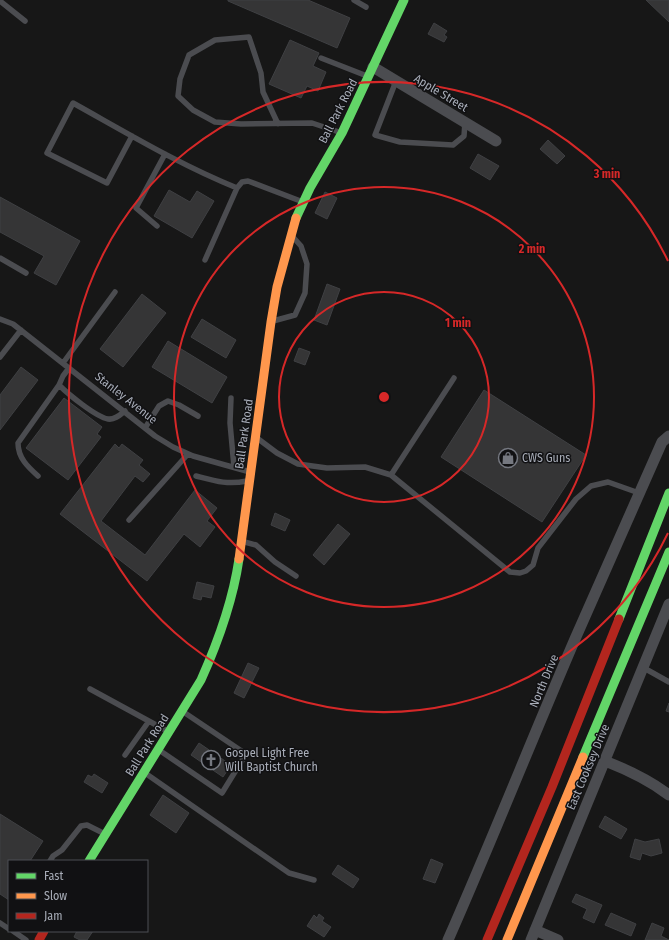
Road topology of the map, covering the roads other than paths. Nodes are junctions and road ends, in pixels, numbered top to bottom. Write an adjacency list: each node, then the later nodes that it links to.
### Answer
1 (354, 0): 4 (lane)
2 (403, 0): 7 (main road, Ball Park Road)
3 (0, 1): 5 (lane)
4 (366, 7)
5 (25, 21)
6 (321, 58): 7 (lane)
7 (371, 72): 8 (street, Apple Street); 11 (main road, Ball Park Road)
8 (396, 81): 9 (street, Apple Street); 9 (lane)
9 (465, 122): 13 (street, Apple Street)
10 (278, 124): 10 (lane); 11 (lane)
11 (342, 133): 16 (main road, Ball Park Road)
12 (132, 136): 12 (lane); 14 (lane)
13 (496, 141)
14 (165, 154): 15 (lane); 17 (lane)
15 (237, 188): 16 (lane); 20 (lane)
16 (303, 202): 18 (main road, Ball Park Road)
17 (157, 226)
18 (290, 234): 24 (main road, Ball Park Road); 24 (lane)
19 (0, 258): 21 (lane)
20 (205, 260)
21 (26, 273)
22 (115, 292): 27 (lane)
23 (0, 319): 25 (lane, Stanley Avenue)
24 (271, 322): 36 (main road, Ball Park Road)
25 (21, 330): 26 (lane); 27 (lane, Stanley Avenue)
26 (0, 356)
27 (63, 363): 28 (lane, Stanley Avenue)
28 (69, 368): 30 (lane); 32 (lane, Stanley Avenue)
29 (454, 378): 39 (lane)
30 (59, 386): 32 (lane); 40 (lane)
31 (231, 398): 38 (lane)
32 (125, 411): 34 (lane, Stanley Avenue)
33 (198, 416): 34 (lane)
34 (146, 428): 37 (lane, Stanley Avenue)
35 (669, 436): 43 (street, North Drive)
36 (255, 437): 39 (lane); 42 (main road, Ball Park Road)
37 (188, 454): 38 (lane, Stanley Avenue); 45 (lane)
38 (234, 467): 42 (lane, Stanley Avenue)
39 (391, 475): 43 (lane)
40 (38, 476)
41 (196, 476): 42 (lane)
42 (250, 476): 46 (main road, Ball Park Road)
43 (639, 493): 70 (street, North Drive)
44 (669, 493): 71 (main road)
45 (129, 520)
46 (241, 541): 48 (lane); 53 (main road, Ball Park Road)
47 (669, 552): 72 (main road)
48 (296, 576)
49 (669, 604): 50 (street, East Cooksey Drive)
50 (644, 668): 51 (lane); 58 (street, East Cooksey Drive)
51 (669, 682)
52 (90, 689): 54 (lane)
53 (182, 711): 55 (main road, Ball Park Road); 56 (lane)
54 (149, 721): 55 (lane); 57 (lane)
55 (169, 732): 56 (main road, Ball Park Road)
56 (158, 749): 59 (main road, Ball Park Road)
57 (125, 755)
58 (605, 761): 60 (street); 68 (street, East Cooksey Drive)
59 (144, 772): 61 (main road, Ball Park Road); 64 (lane)
60 (669, 795)
61 (106, 834): 62 (lane); 63 (main road, Ball Park Road)
62 (51, 860)
63 (90, 860)
64 (314, 880)
65 (0, 923): 66 (lane)
66 (8, 926)
67 (14, 932): 69 (lane)
68 (533, 935): 73 (street)
69 (26, 940)
70 (448, 940)
71 (487, 940)
72 (507, 940)
73 (558, 940)

